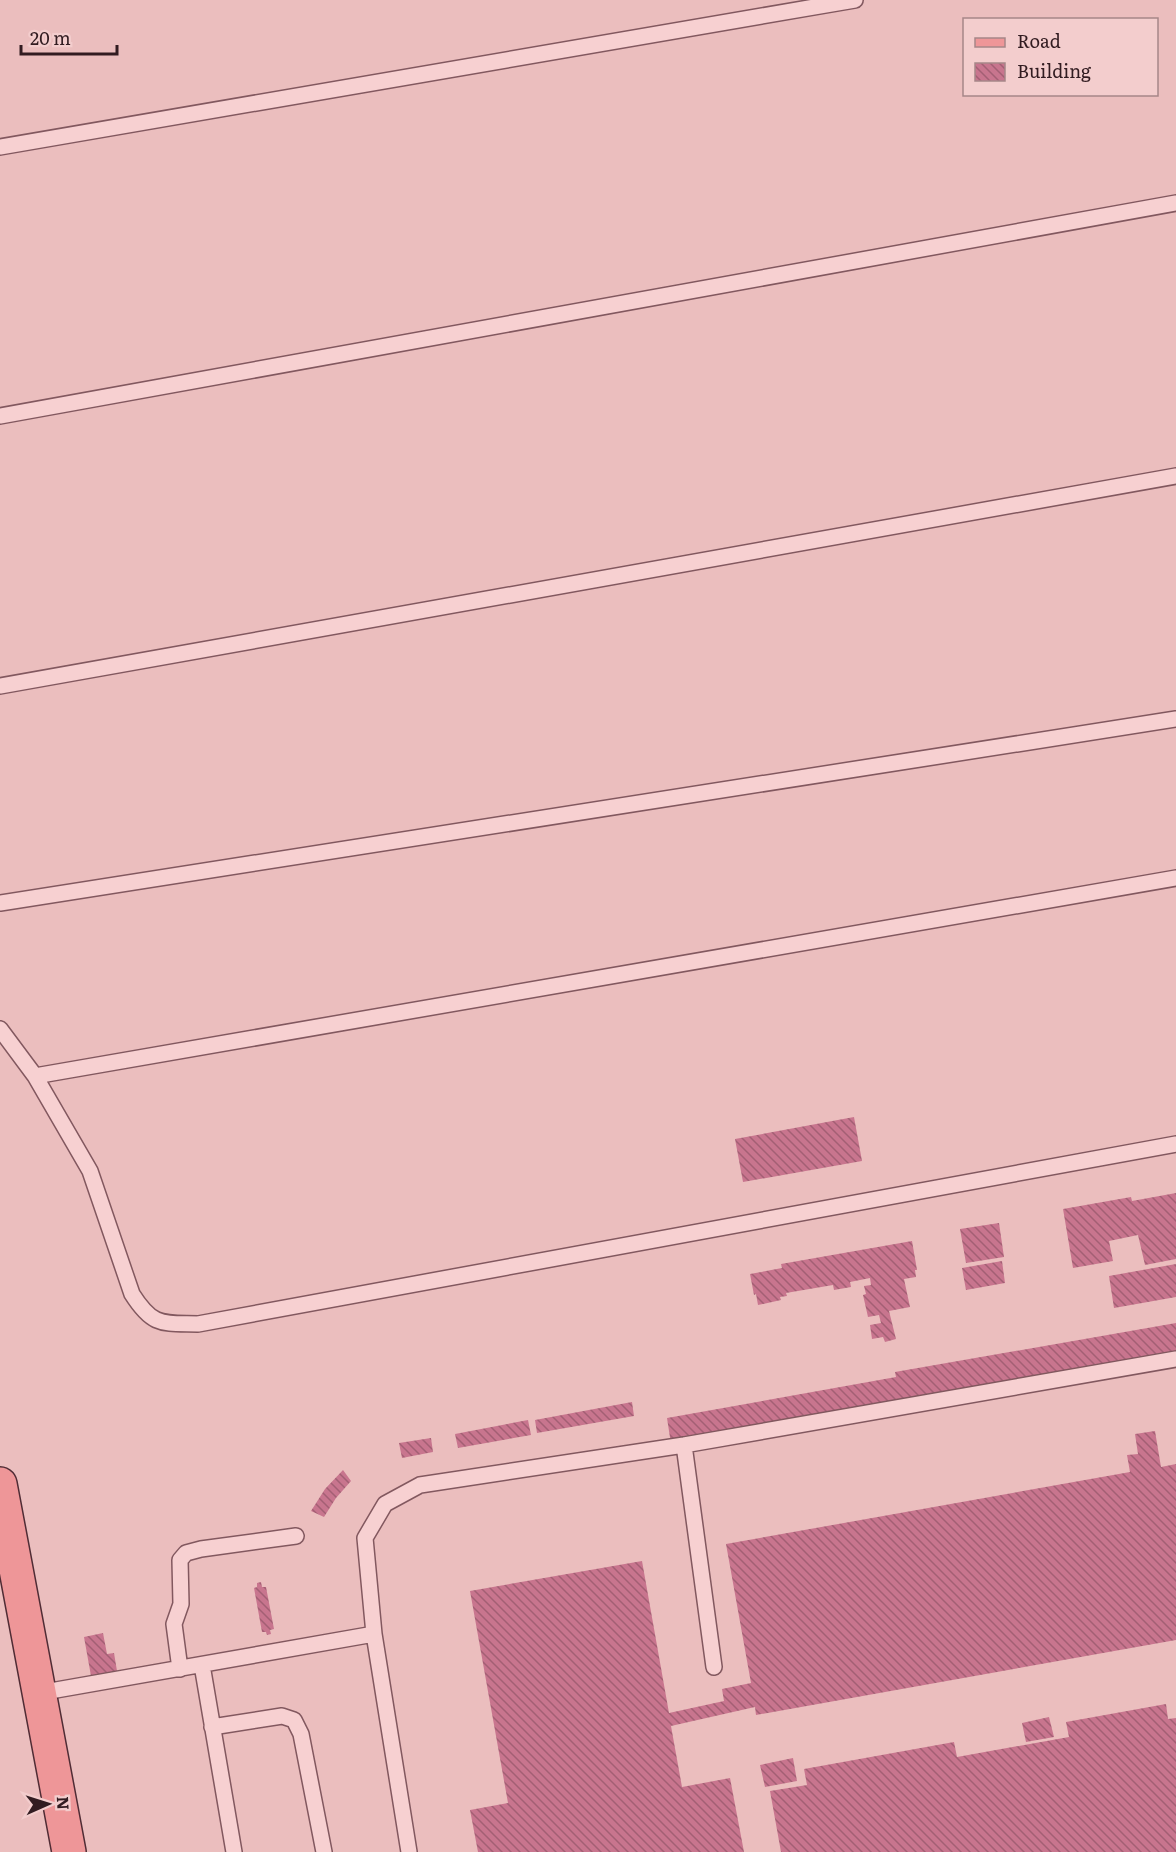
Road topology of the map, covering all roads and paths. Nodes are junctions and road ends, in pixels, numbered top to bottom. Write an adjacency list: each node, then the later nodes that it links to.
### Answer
1 (855, 0): 2 (lane)
2 (0, 147)
3 (1176, 203): 4 (lane)
4 (0, 416)
5 (1176, 476): 6 (lane)
6 (0, 687)
7 (1176, 719): 9 (lane)
8 (1176, 878): 11 (lane)
9 (0, 903)
10 (0, 1029): 11 (lane)
11 (35, 1076): 12 (lane)
12 (1176, 1144)
13 (1176, 1359): 14 (lane)
14 (684, 1445): 17 (lane); 19 (lane)
15 (0, 1484): 21 (main road)
16 (296, 1536): 20 (lane)
17 (374, 1634): 18 (lane); 26 (lane)
18 (202, 1665): 20 (lane); 22 (lane)
19 (714, 1667)
20 (180, 1669): 21 (lane)
21 (39, 1693): 23 (main road)
22 (212, 1727): 24 (lane); 25 (lane)
23 (69, 1852)
24 (234, 1852)
25 (324, 1852)
26 (409, 1852)

